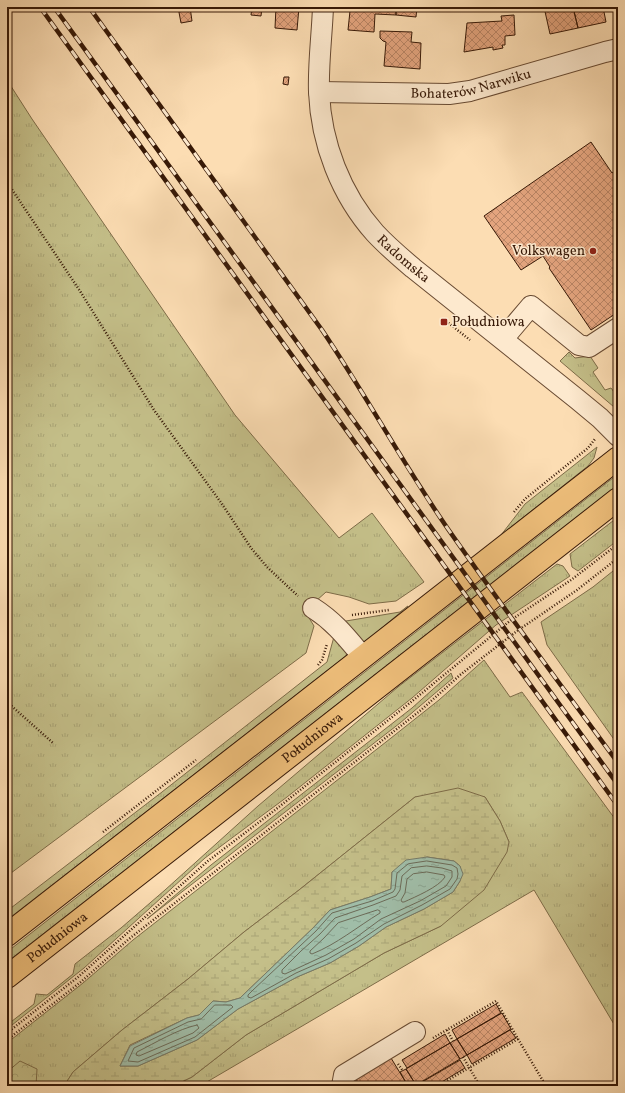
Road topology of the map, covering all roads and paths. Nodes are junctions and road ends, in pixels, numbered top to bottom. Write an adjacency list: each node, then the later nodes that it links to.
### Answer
1 (323, 7): 3 (street, Radomska)
2 (618, 49): 3 (street, Bohaterów Narwiku)
3 (319, 92): 6 (street, Radomska)
4 (7, 182): 14 (path)
5 (618, 328): 6 (street)
6 (503, 339): 7 (street, Radomska)
7 (618, 436)
8 (598, 437): 11 (path)
9 (618, 458): 17 (main road)
10 (618, 499): 24 (main road, Południowa)
11 (510, 517)
12 (618, 544): 26 (path)
13 (618, 558): 29 (path)
14 (313, 608): 16 (street)
15 (391, 610): 16 (path)
16 (336, 625): 17 (street); 18 (path)
17 (363, 657): 23 (main road)
18 (314, 668)
19 (7, 702): 20 (path)
20 (53, 743)
21 (199, 757): 22 (path)
22 (100, 834)
23 (7, 935)
24 (7, 977)
25 (447, 1030): 27 (path); 28 (path); 30 (path)
26 (7, 1033)
27 (422, 1037): 33 (street)
28 (518, 1039): 32 (path); 36 (path)
29 (7, 1040)
30 (453, 1041)
31 (463, 1058): 32 (path)
32 (469, 1068): 34 (path); 35 (path)
33 (342, 1086)
34 (438, 1086)
35 (480, 1086)
36 (546, 1086)

